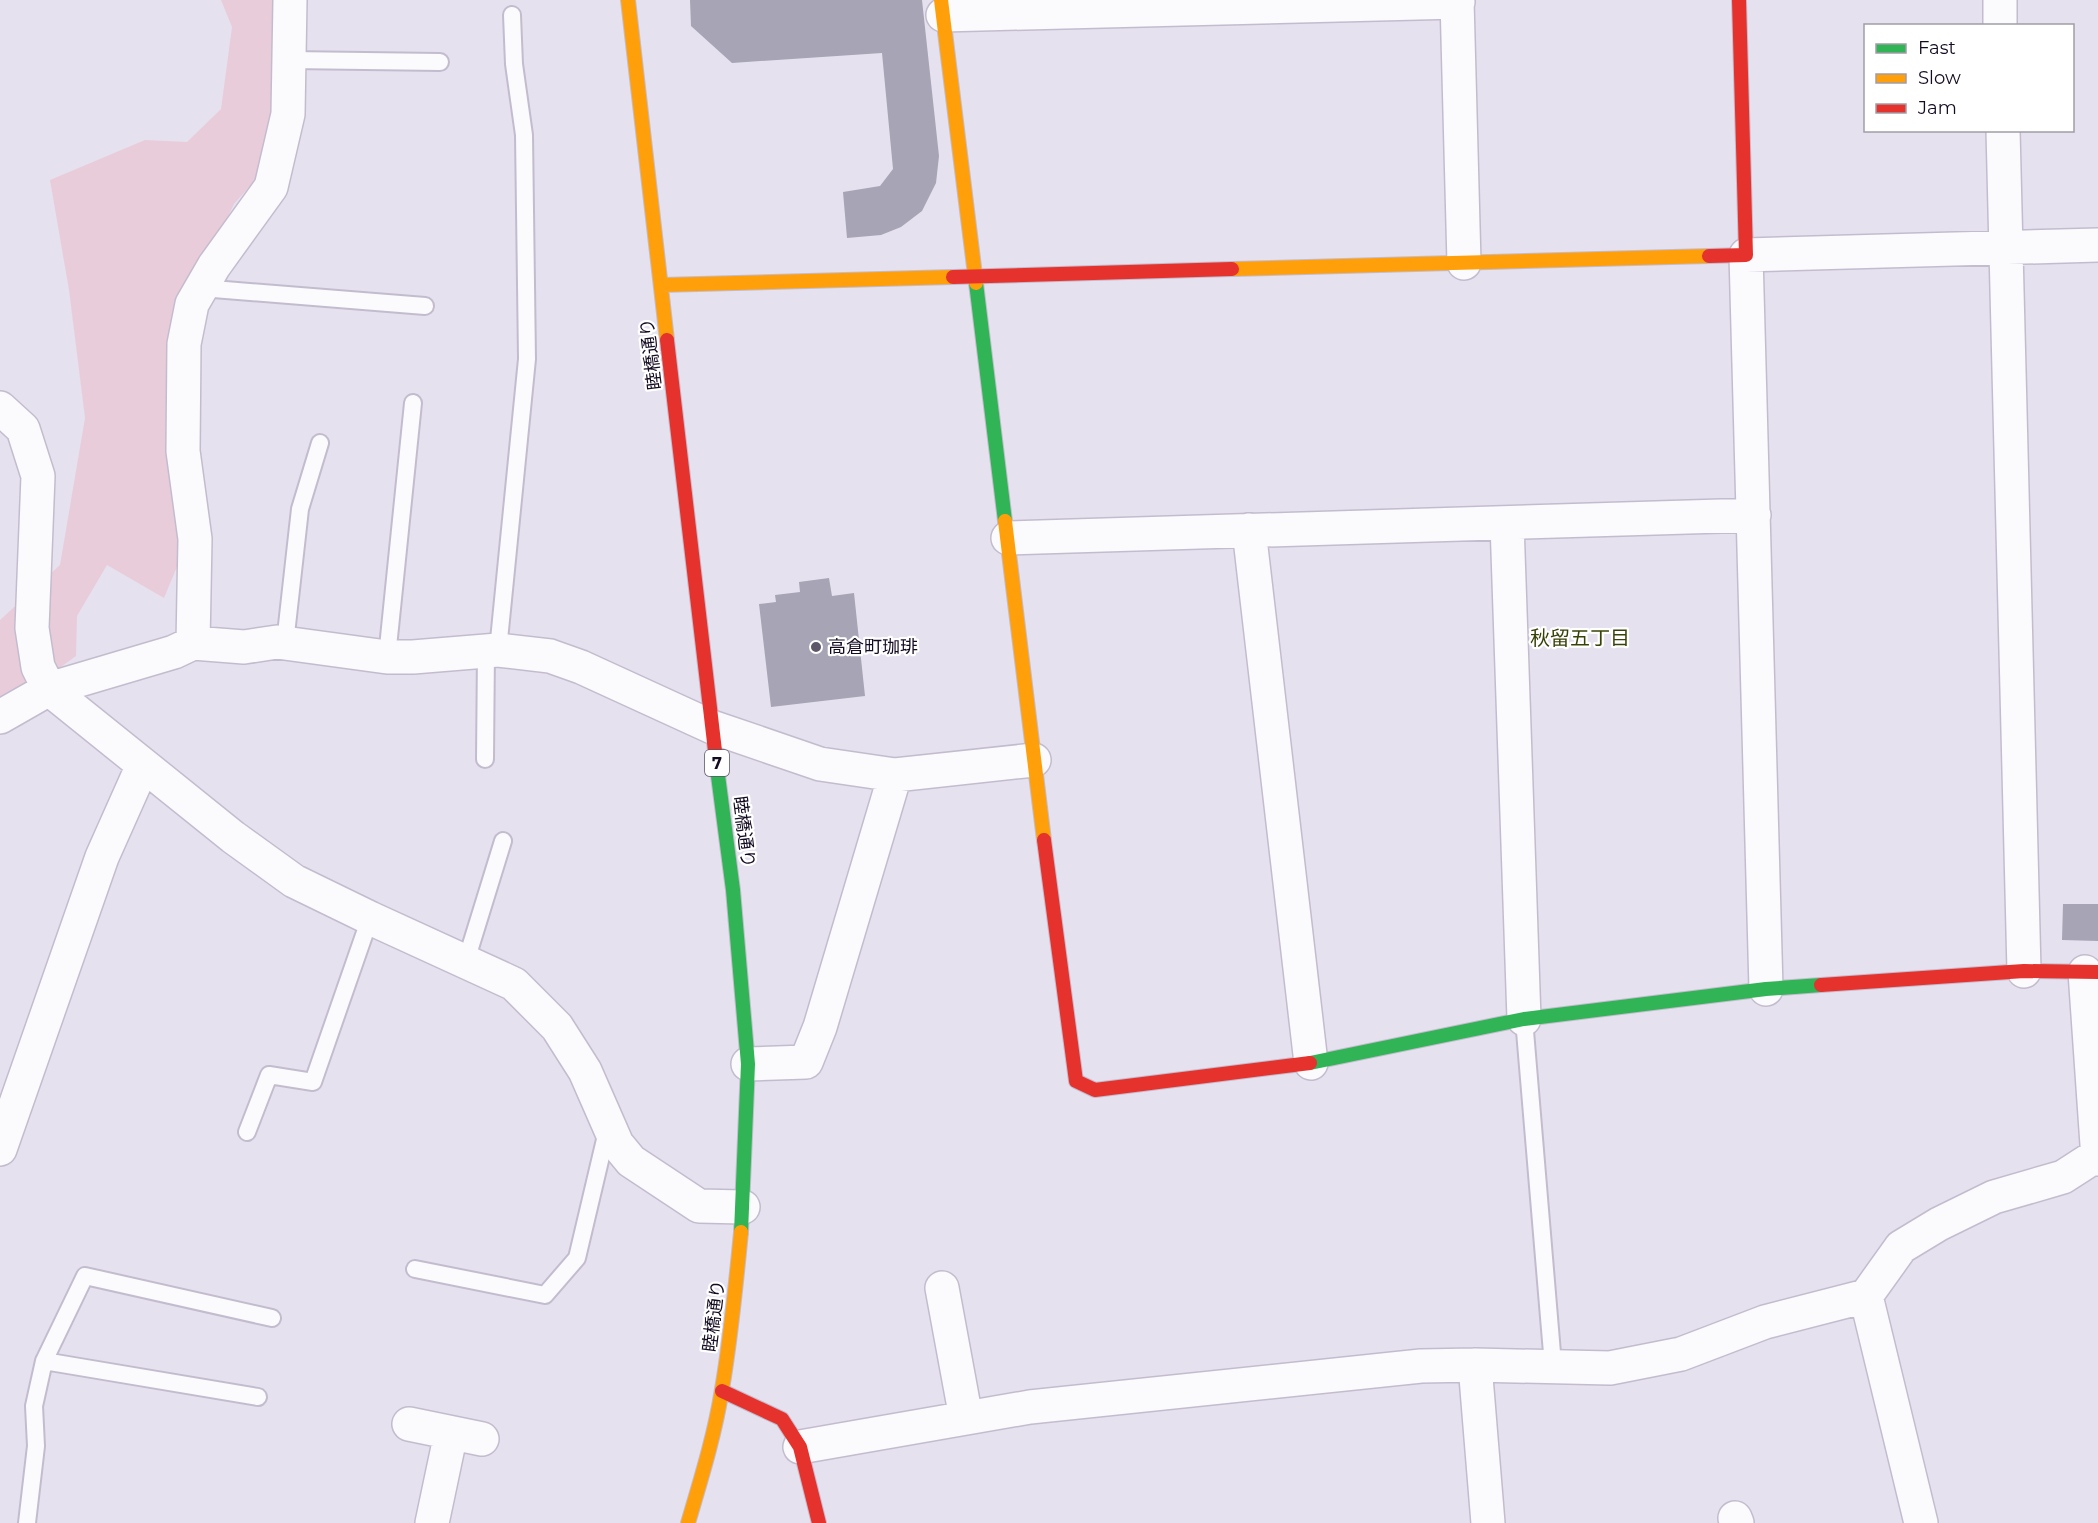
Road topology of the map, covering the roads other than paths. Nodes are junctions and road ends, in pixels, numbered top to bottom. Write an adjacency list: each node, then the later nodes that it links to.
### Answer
1 (290, 0): 9 (street)
2 (628, 0): 17 (street, 睦橋通り / 7)
3 (1739, 0): 14 (street)
4 (2000, 0): 8 (street)
5 (1458, 1): 6 (street); 15 (street)
6 (942, 8): 16 (street)
7 (512, 15): 29 (lane)
8 (2000, 24)
9 (290, 60): 10 (lane); 18 (street)
10 (440, 62)
11 (2003, 132): 13 (street)
12 (2098, 245): 13 (street)
13 (2006, 249): 14 (street); 41 (street)
14 (1746, 255): 15 (street); 23 (street)
15 (1464, 263): 16 (street)
16 (976, 276): 17 (street); 26 (street)
17 (662, 285): 33 (street, 睦橋通り / 7)
18 (201, 288): 19 (lane); 27 (street)
19 (425, 306)
20 (413, 403): 30 (lane)
21 (0, 408): 31 (street)
22 (320, 443): 28 (lane)
23 (1754, 515): 24 (street); 43 (street)
24 (1507, 523): 25 (street); 44 (street)
25 (1249, 530): 26 (street); 45 (street)
26 (1008, 538): 35 (street)
27 (194, 643): 28 (street); 31 (street)
28 (285, 643): 30 (street)
29 (492, 651): 30 (street); 33 (street); 34 (lane)
30 (387, 657)
31 (49, 689): 32 (street); 36 (street)
32 (0, 717)
33 (712, 727): 37 (street); 46 (street, 睦橋通り / 7)
34 (485, 759)
35 (1034, 760): 37 (street); 45 (street)
36 (143, 765): 39 (street); 49 (street)
37 (895, 775): 46 (street)
38 (503, 841): 40 (lane)
39 (370, 918): 40 (street); 48 (lane)
40 (466, 961): 47 (street)
41 (2024, 971): 42 (street); 43 (street)
42 (2092, 972): 50 (street)
43 (1766, 989): 44 (street)
44 (1524, 1019): 45 (street); 58 (lane)
45 (1311, 1063)
46 (748, 1064): 51 (street, 睦橋通り / 7)
47 (609, 1125): 51 (street); 52 (lane)
48 (247, 1132)
49 (0, 1149)
50 (2098, 1156): 54 (street)
51 (743, 1207): 59 (street, 睦橋通り / 7)
52 (415, 1269)
53 (942, 1288): 61 (street)
54 (1866, 1296): 58 (street); 69 (street)
55 (272, 1318): 56 (lane)
56 (44, 1361): 60 (lane); 64 (lane)
57 (1475, 1365): 58 (street); 61 (street); 68 (street)
58 (1553, 1365)
59 (722, 1391): 63 (street); 66 (street, 睦橋通り / 7)
60 (258, 1397)
61 (966, 1418): 63 (street)
62 (409, 1424): 65 (street)
63 (800, 1447): 67 (street)
64 (27, 1523)
65 (432, 1523)
66 (688, 1523)
67 (819, 1523)
68 (1488, 1523)
69 (1921, 1523)

